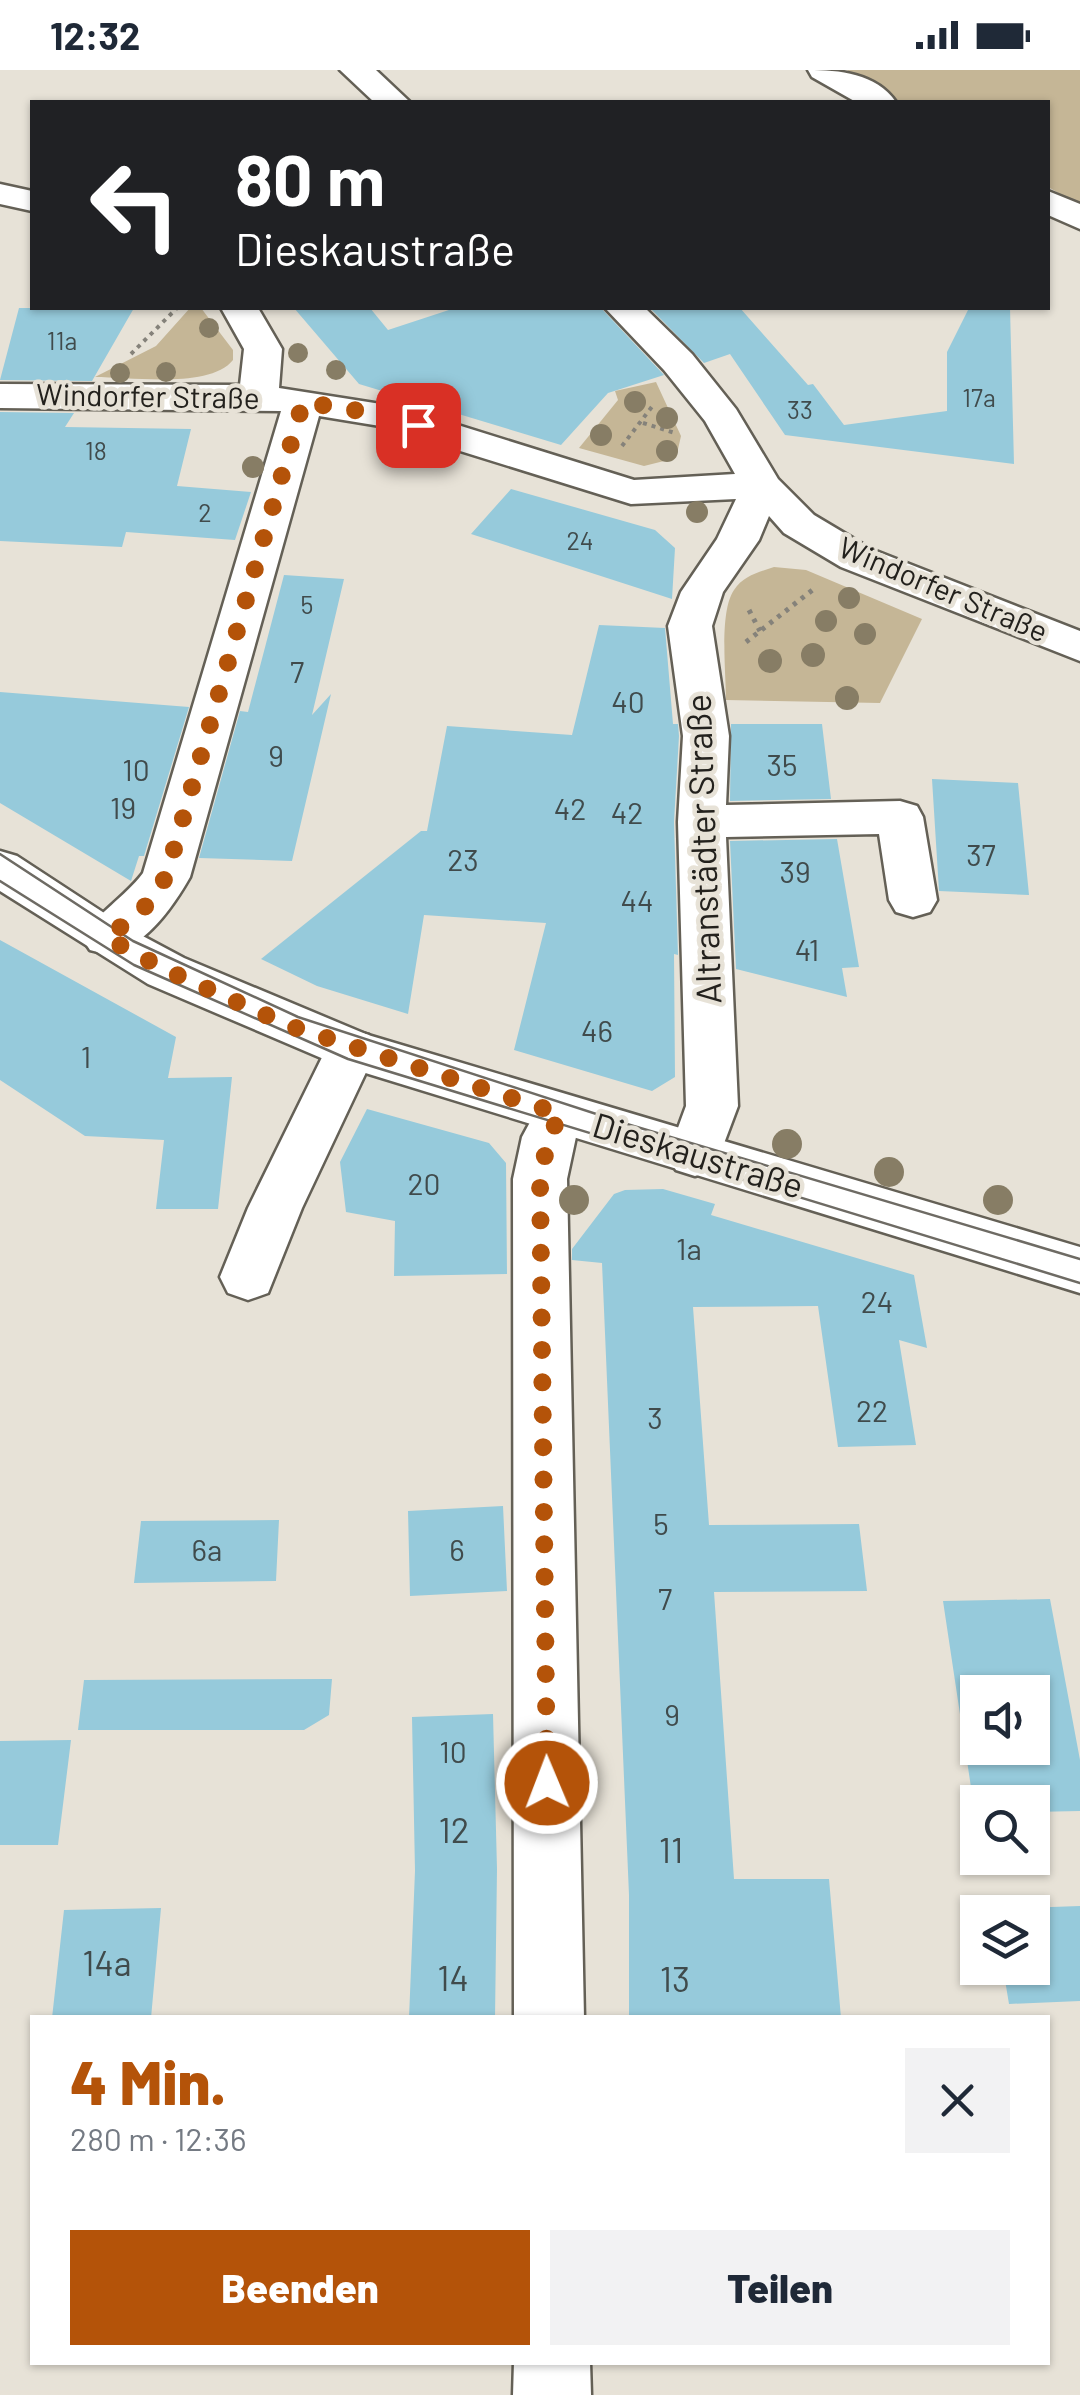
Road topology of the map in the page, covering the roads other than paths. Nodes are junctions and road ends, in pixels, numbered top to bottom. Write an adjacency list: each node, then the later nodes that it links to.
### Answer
1 (356, 70): 3 (street)
2 (824, 70): 4 (street)
3 (391, 100)
4 (876, 100)
5 (0, 194): 6 (street)
6 (30, 201)
7 (1050, 203): 8 (street)
8 (1080, 218)
9 (240, 310): 12 (street)
10 (626, 310): 13 (street)
11 (0, 396): 12 (street, Windorfer Straße)
12 (280, 400): 13 (street, Windorfer Straße); 18 (street)
13 (762, 485): 14 (street, Windorfer Straße); 15 (street, Altranstädter Straße)
14 (1080, 647)
15 (702, 822): 17 (street); 21 (street, Altranstädter Straße)
16 (0, 868): 18 (street, Dieskaustraße)
17 (913, 900)
18 (107, 938): 19 (street, Dieskaustraße)
19 (351, 1049): 20 (street, Dieskaustraße); 23 (street)
20 (561, 1114): 21 (street, Dieskaustraße); 24 (street)
21 (695, 1155): 22 (street, Dieskaustraße)
22 (1080, 1270)
23 (248, 1277)
24 (549, 2015)
25 (552, 2365): 26 (street)
26 (552, 2395)

